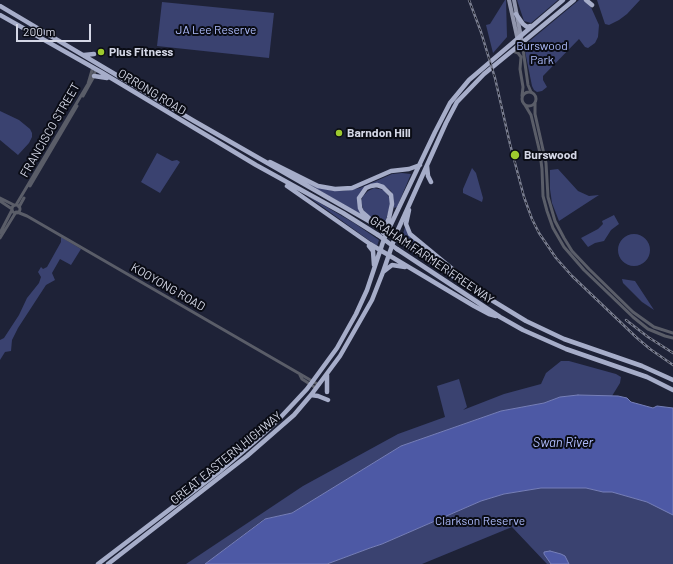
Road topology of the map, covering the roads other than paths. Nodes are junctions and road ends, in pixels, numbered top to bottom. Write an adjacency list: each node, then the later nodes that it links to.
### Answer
1 (509, 0): 11 (main road)
2 (514, 0): 9 (main road)
3 (563, 0): 10 (highway, GREAT EASTERN HIGHWAY)
4 (574, 0): 12 (highway, GREAT EASTERN HIGHWAY)
5 (586, 0): 7 (highway)
6 (0, 6): 15 (highway, ORRONG ROAD)
7 (592, 6)
8 (0, 14): 17 (highway, ORRONG ROAD)
9 (516, 14): 10 (highway); 11 (main road)
10 (532, 26): 11 (highway, GREAT EASTERN HIGHWAY)
11 (519, 37): 12 (main road); 31 (highway, GREAT EASTERN HIGHWAY)
12 (521, 43): 13 (highway, GREAT EASTERN HIGHWAY); 18 (street)
13 (511, 51): 19 (street); 29 (highway, GREAT EASTERN HIGHWAY)
14 (94, 54): 15 (highway)
15 (82, 55): 16 (highway, ORRONG ROAD)
16 (96, 62): 17 (street, FRANCISCO STREET); 26 (highway, ORRONG ROAD)
17 (94, 68): 20 (street, FRANCISCO STREET); 21 (highway, ORRONG ROAD); 38 (street, FRANCISCO STREET)
18 (526, 72): 19 (street); 22 (street)
19 (521, 75): 23 (street)
20 (94, 76): 21 (highway); 39 (street, FRANCISCO STREET)
21 (111, 78): 27 (highway, ORRONG ROAD)
22 (531, 92): 23 (street); 24 (street)
23 (522, 96): 25 (street)
24 (535, 103): 25 (street); 55 (street)
25 (525, 105): 56 (street)
26 (194, 121): 28 (highway, GRAHAM FARMER FREEWAY)
27 (190, 127): 30 (highway, GRAHAM FARMER FREEWAY)
28 (254, 156): 32 (highway); 43 (highway, GRAHAM FARMER FREEWAY)
29 (428, 163): 34 (highway, GREAT EASTERN HIGHWAY); 35 (highway)
30 (256, 165): 45 (highway); 54 (highway, GRAHAM FARMER FREEWAY, bridge)
31 (420, 165): 32 (highway); 33 (highway, GREAT EASTERN HIGHWAY)
32 (401, 169): 33 (highway)
33 (416, 174): 34 (highway); 47 (highway, GREAT EASTERN HIGHWAY)
34 (421, 177): 37 (highway, GREAT EASTERN HIGHWAY)
35 (431, 182)
36 (0, 200): 38 (street); 40 (street)
37 (411, 200): 49 (highway, GREAT EASTERN HIGHWAY); 53 (highway)
38 (15, 205): 39 (street, KOOYONG ROAD); 40 (street, FRANCISCO STREET)
39 (20, 208): 41 (street); 42 (street, KOOYONG ROAD)
40 (12, 210): 41 (street, KOOYONG ROAD); 44 (street)
41 (16, 212): 42 (street, KOOYONG ROAD); 46 (street)
42 (27, 216): 59 (street, KOOYONG ROAD)
43 (379, 227): 47 (highway); 53 (highway, GRAHAM FARMER FREEWAY, bridge)
44 (0, 233)
45 (360, 237): 48 (highway); 50 (highway)
46 (0, 238)
47 (384, 239): 48 (highway, GREAT EASTERN HIGHWAY)
48 (380, 250): 49 (highway); 50 (highway, GREAT EASTERN HIGHWAY)
49 (389, 255): 51 (highway); 52 (highway, GREAT EASTERN HIGHWAY)
50 (374, 268): 59 (highway, GREAT EASTERN HIGHWAY)
51 (414, 270): 52 (highway); 54 (highway)
52 (383, 272): 57 (highway, GREAT EASTERN HIGHWAY)
53 (478, 292): 58 (highway, GRAHAM FARMER FREEWAY)
54 (500, 317): 61 (highway, GRAHAM FARMER FREEWAY)
55 (673, 333)
56 (673, 338)
57 (328, 374): 60 (highway, GREAT EASTERN HIGHWAY); 62 (highway)
58 (673, 380)
59 (312, 383): 60 (street, KOOYONG ROAD); 65 (highway, GREAT EASTERN HIGHWAY)
60 (317, 387): 63 (highway, GREAT EASTERN HIGHWAY)
61 (673, 390)
62 (327, 392)
63 (311, 395): 64 (highway); 66 (highway, GREAT EASTERN HIGHWAY)
64 (328, 400)
65 (98, 564)
66 (108, 564)

